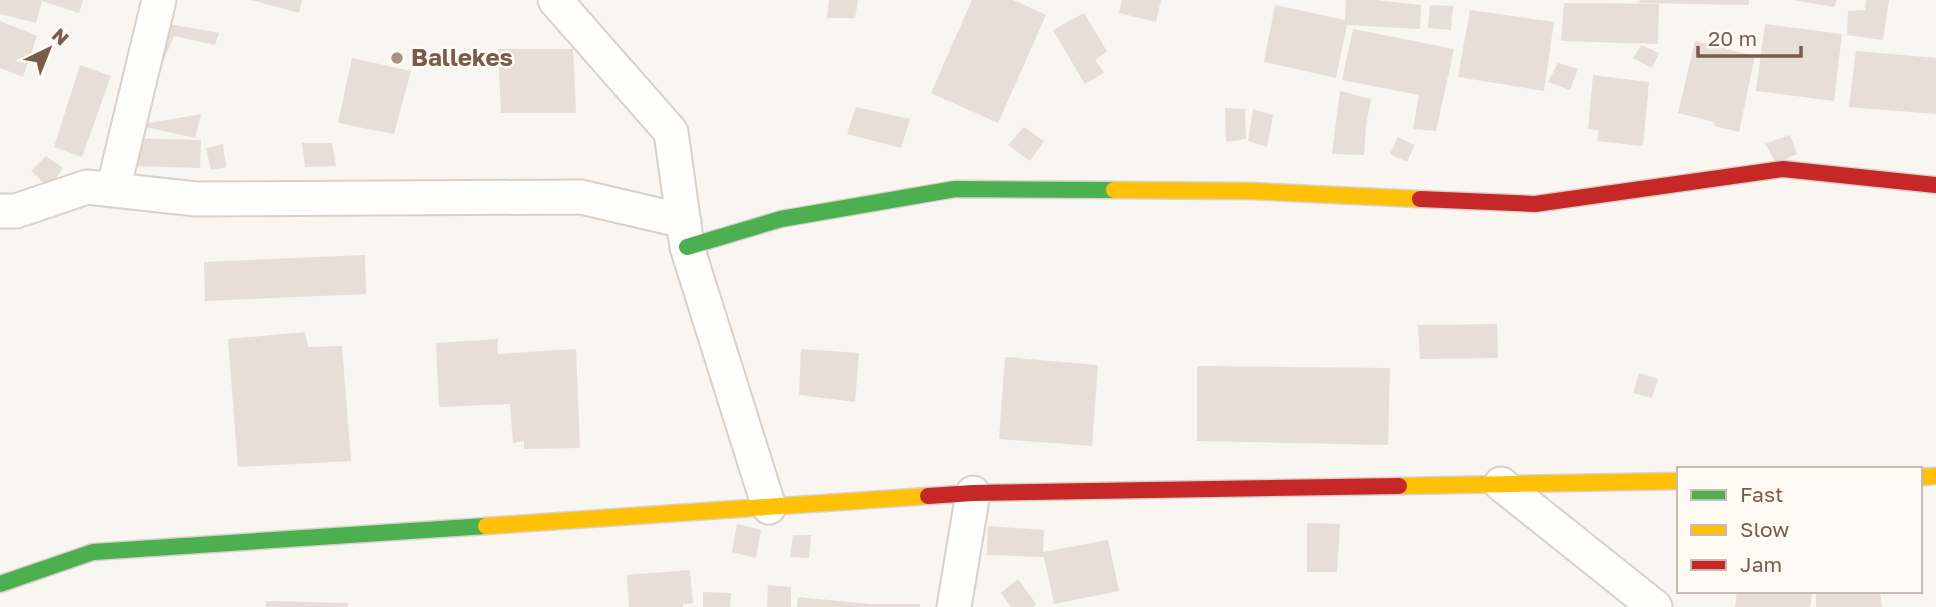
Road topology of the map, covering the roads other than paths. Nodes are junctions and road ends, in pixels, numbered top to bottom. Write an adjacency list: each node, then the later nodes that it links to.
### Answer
1 (159, 0): 4 (street)
2 (555, 0): 6 (street)
3 (1936, 185): 6 (main road)
4 (113, 190): 5 (street); 6 (street)
5 (0, 211)
6 (685, 234): 10 (street)
7 (1677, 481): 8 (main road)
8 (1501, 484): 9 (main road); 13 (street)
9 (973, 493): 10 (main road); 12 (street)
10 (769, 506): 11 (main road)
11 (0, 584)
12 (954, 607)
13 (1655, 607)

